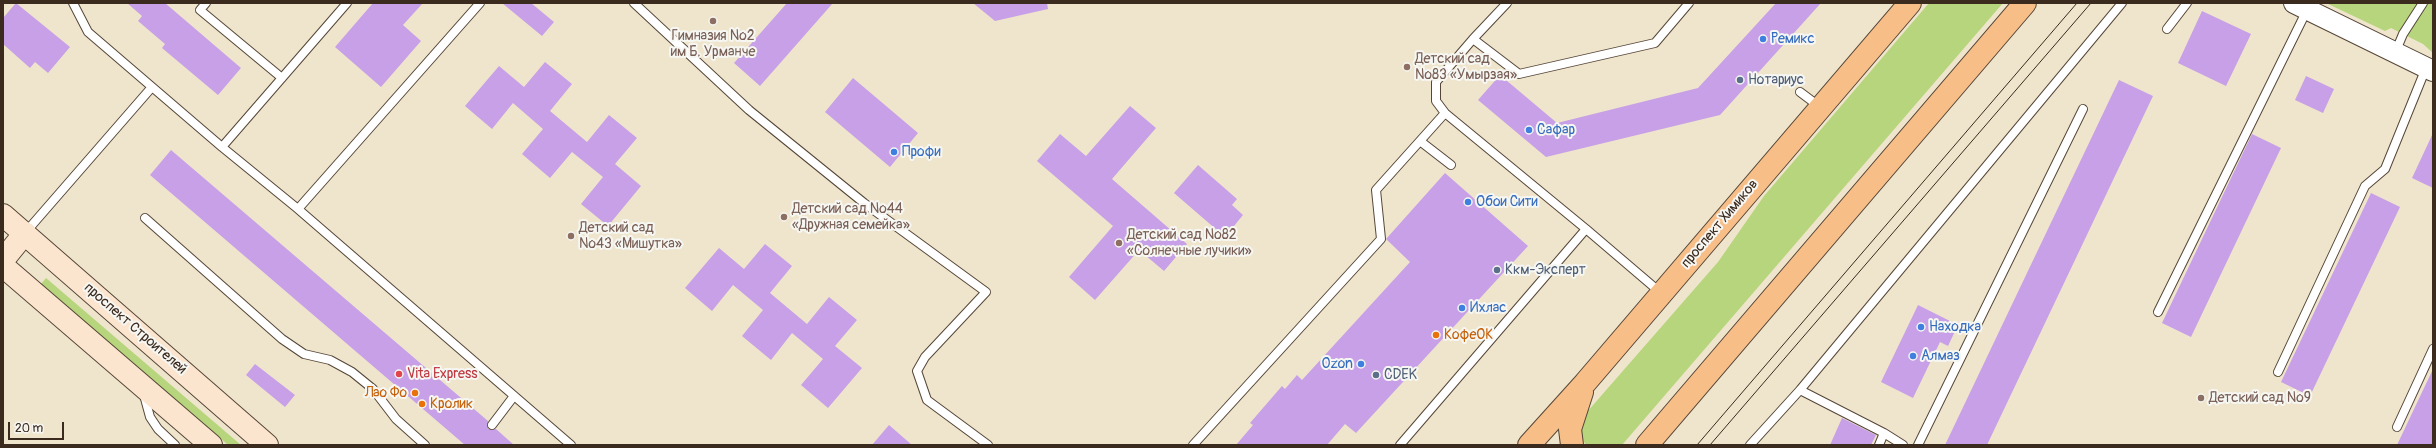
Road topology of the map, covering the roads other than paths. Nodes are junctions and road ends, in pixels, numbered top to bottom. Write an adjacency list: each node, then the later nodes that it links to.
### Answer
1 (73, 3): 19 (lane)
2 (206, 3): 18 (lane)
3 (347, 3): 18 (lane)
4 (480, 3): 27 (lane)
5 (634, 3): 50 (lane)
6 (1506, 3): 15 (lane)
7 (1689, 3): 15 (lane)
8 (1910, 3): 21 (main road, проспект Химиков)
9 (2026, 3): 55 (main road)
10 (2122, 3): 40 (lane)
11 (2187, 3): 14 (lane)
12 (2423, 3): 16 (lane)
13 (2301, 6): 16 (street); 35 (lane)
14 (2167, 29)
15 (1473, 39): 23 (lane)
16 (2395, 54): 17 (street)
17 (2430, 69): 37 (lane)
18 (282, 78): 25 (lane)
19 (152, 88): 25 (lane); 31 (lane)
20 (1800, 92): 21 (lane)
21 (1820, 107): 34 (main road, проспект Химиков)
22 (2084, 109): 59 (lane)
23 (1445, 113): 24 (lane); 30 (lane)
24 (1420, 141): 26 (lane); 51 (lane)
25 (222, 147): 27 (lane)
26 (1451, 165)
27 (298, 209): 41 (lane)
28 (3, 215): 31 (main road, проспект Строителей)
29 (145, 218): 48 (lane)
30 (1586, 229): 34 (lane); 52 (lane)
31 (25, 233): 32 (main road); 47 (main road, проспект Строителей)
32 (3, 260)
33 (3, 266): 38 (main road)
34 (1662, 294): 39 (main road, проспект Химиков)
35 (2158, 312)
36 (2433, 349): 43 (lane)
37 (2278, 372)
38 (140, 383): 45 (lane); 46 (main road)
39 (1585, 383): 53 (main road, проспект Химиков); 54 (main road)
40 (1800, 390): 44 (lane); 56 (lane)
41 (514, 396): 42 (lane); 49 (lane)
42 (492, 425)
43 (2397, 427)
44 (1884, 433): 57 (lane); 58 (lane)
45 (175, 445)
46 (211, 445)
47 (267, 445)
48 (424, 445)
49 (571, 445)
50 (988, 445)
51 (1193, 445)
52 (1400, 445)
53 (1529, 445)
54 (1572, 445)
55 (1647, 445)
56 (1750, 445)
57 (1879, 445)
58 (1903, 445)
59 (1918, 445)

